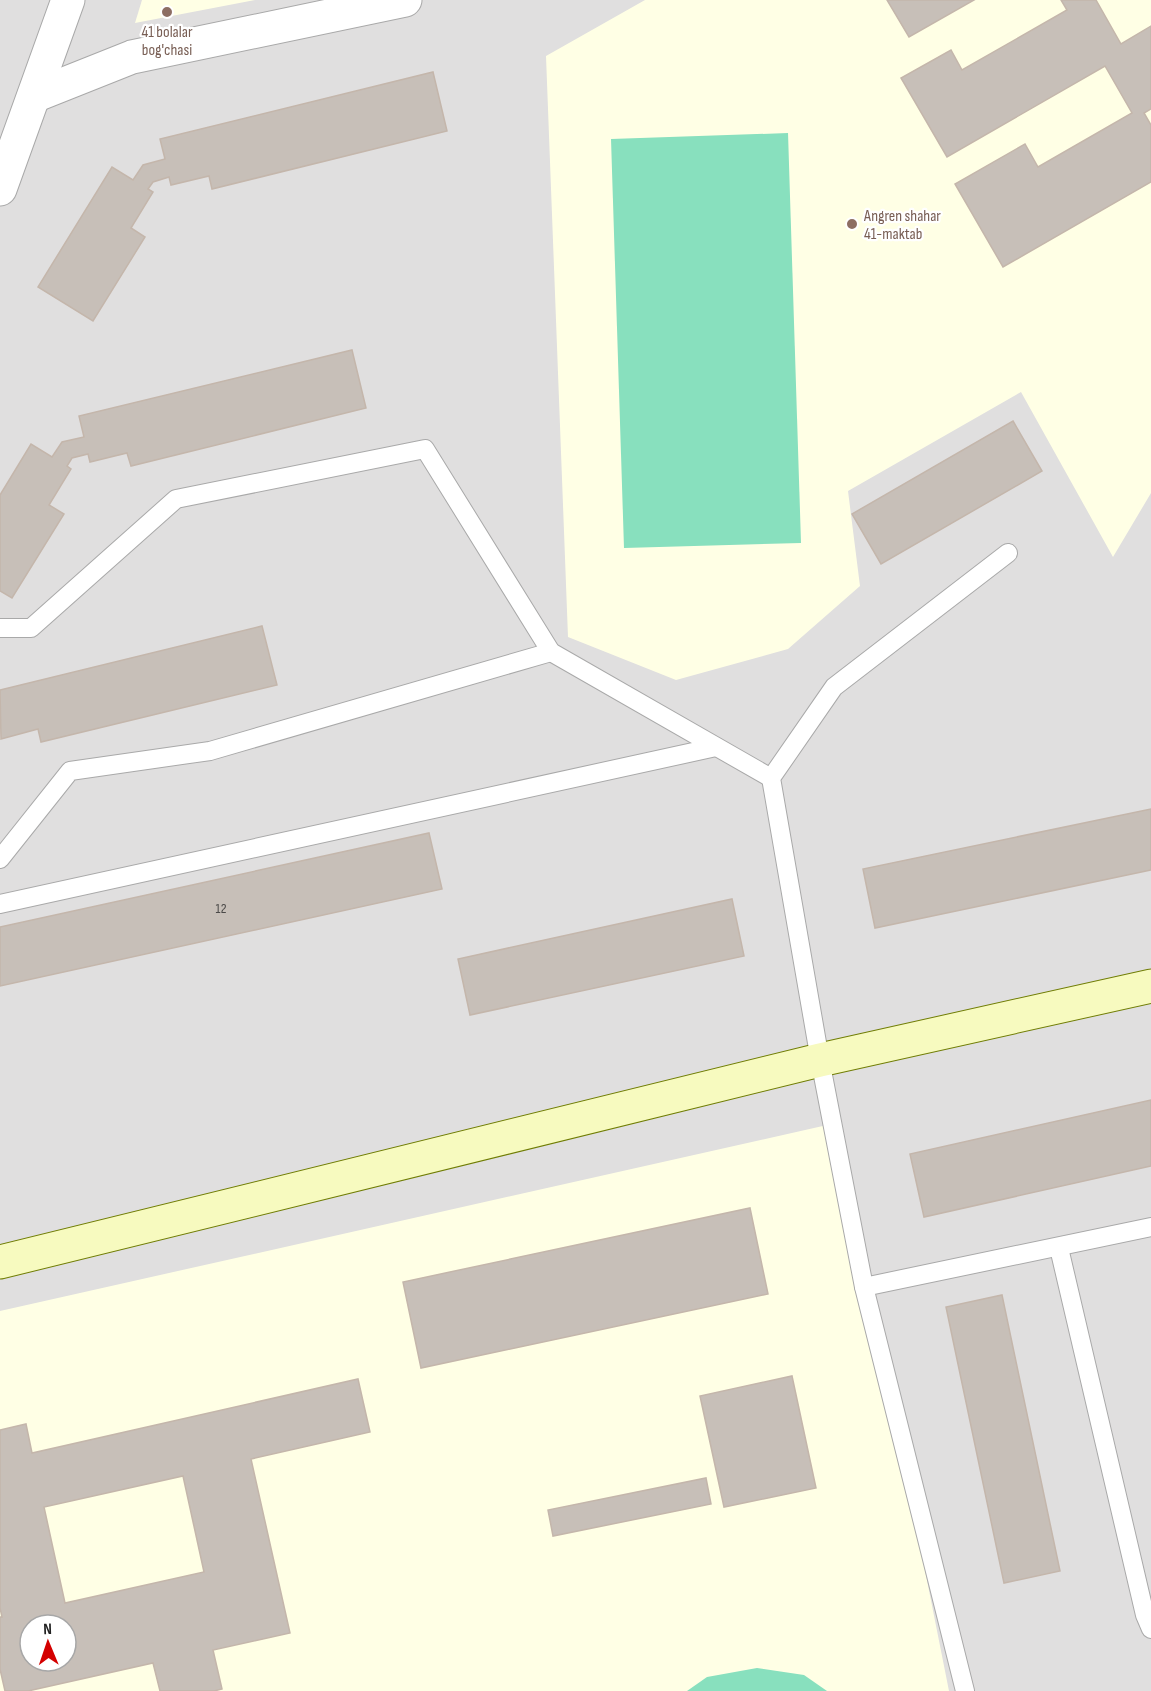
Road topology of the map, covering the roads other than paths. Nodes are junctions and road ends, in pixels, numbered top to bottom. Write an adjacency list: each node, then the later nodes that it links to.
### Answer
1 (68, 0): 3 (street)
2 (405, 0): 3 (street)
3 (34, 96): 4 (street)
4 (0, 189)
5 (1008, 553): 9 (lane)
6 (0, 628): 7 (lane)
7 (551, 652): 8 (lane); 10 (lane)
8 (716, 747): 9 (lane); 11 (lane)
9 (771, 778): 13 (lane)
10 (0, 858)
11 (0, 904)
12 (1151, 986): 13 (street)
13 (820, 1060): 16 (street); 17 (lane)
14 (1151, 1227): 15 (lane)
15 (1059, 1248): 17 (lane); 18 (lane)
16 (0, 1262)
17 (864, 1287): 19 (lane)
18 (1151, 1629)
19 (965, 1691)

